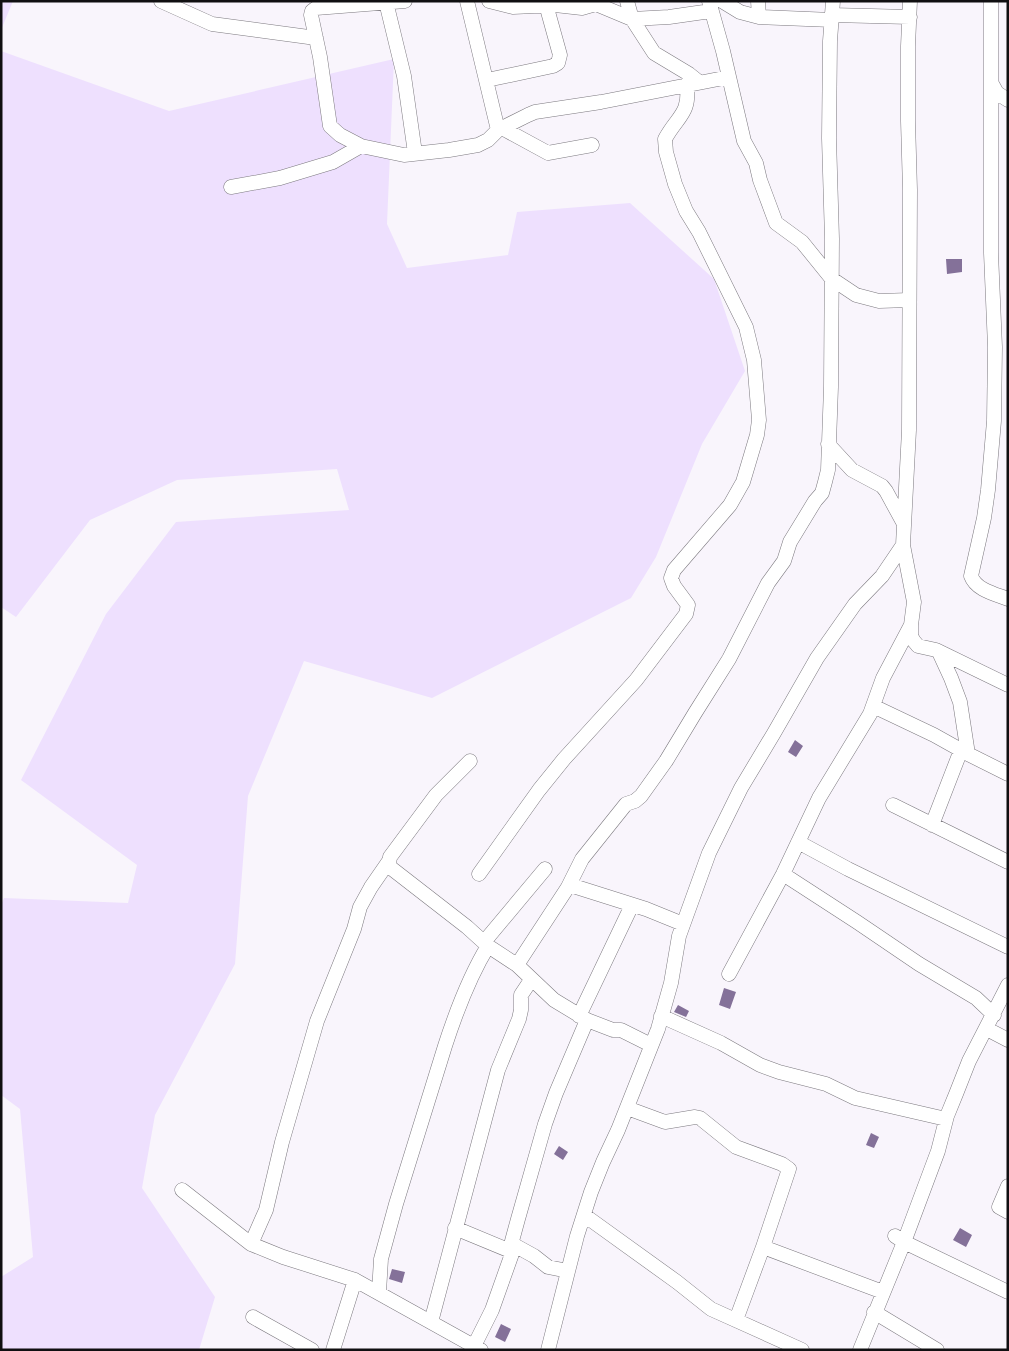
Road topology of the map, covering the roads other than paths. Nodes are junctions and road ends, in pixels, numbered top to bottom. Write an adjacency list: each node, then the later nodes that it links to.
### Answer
1 (162, 1): 16 (street)
2 (405, 1): 9 (street)
3 (467, 1): 18 (street)
4 (489, 1): 10 (street)
5 (627, 1): 15 (street)
6 (758, 1): 13 (street)
7 (910, 1): 14 (street)
8 (990, 1): 19 (street)
9 (386, 2): 16 (street); 25 (street)
10 (546, 3): 15 (street); 18 (street)
11 (713, 7): 13 (street); 15 (street); 17 (street)
12 (832, 12): 13 (street); 14 (street); 27 (street)
13 (759, 17)
14 (910, 17): 28 (street)
15 (632, 19): 20 (street)
16 (316, 38): 24 (street)
17 (730, 77): 20 (street); 27 (street)
18 (487, 80): 22 (street)
19 (991, 82): 21 (street); 29 (street)
20 (693, 83): 22 (street); 49 (street)
21 (1008, 100)
22 (500, 129): 23 (street); 25 (street)
23 (592, 145)
24 (361, 146): 25 (street); 26 (street)
25 (415, 154)
26 (231, 187)
27 (832, 279): 28 (street); 32 (street)
28 (909, 300): 33 (street)
29 (1001, 348): 30 (street)
30 (994, 421): 31 (street); 35 (street)
31 (1008, 423)
32 (828, 444): 33 (street); 51 (street)
33 (904, 524): 34 (street)
34 (903, 545): 36 (street); 53 (street)
35 (1008, 599)
36 (911, 625): 37 (street); 39 (street)
37 (939, 652): 38 (street); 40 (street)
38 (1008, 685)
39 (873, 706): 40 (street); 45 (street)
40 (964, 752): 42 (street); 44 (street)
41 (470, 761): 46 (street)
42 (1008, 774)
43 (893, 806): 44 (street)
44 (932, 825): 47 (street)
45 (798, 842): 50 (street); 55 (street)
46 (389, 861): 54 (street); 74 (street)
47 (1008, 862)
48 (545, 869): 54 (street)
49 (479, 874)
50 (783, 874): 57 (street); 60 (street)
51 (570, 884): 52 (street); 56 (street)
52 (632, 905): 53 (street); 62 (street)
53 (683, 924): 61 (street)
54 (486, 944): 56 (street); 79 (street)
55 (1008, 947)
56 (517, 966): 58 (street)
57 (728, 974)
58 (531, 980): 62 (street); 72 (street)
59 (1008, 985): 60 (street)
60 (994, 1015): 63 (street)
61 (661, 1016): 65 (street); 67 (street)
62 (583, 1018): 65 (street); 75 (street)
63 (987, 1029): 64 (street); 67 (street)
64 (1008, 1040)
65 (651, 1046): 66 (street)
66 (627, 1108): 71 (street); 76 (street)
67 (946, 1119): 73 (street)
68 (1008, 1186): 70 (street)
69 (182, 1190): 74 (street)
70 (1008, 1212)
71 (584, 1215): 77 (street); 84 (street)
72 (455, 1228): 75 (street); 85 (street)
73 (899, 1239): 80 (street); 81 (street)
74 (251, 1244): 78 (street)
75 (513, 1248): 77 (street); 86 (street)
76 (763, 1248): 80 (street); 84 (street)
77 (568, 1271): 89 (street)
78 (355, 1280): 79 (street); 88 (street)
79 (378, 1292): 85 (street)
80 (883, 1292): 82 (street)
81 (1008, 1292)
82 (874, 1312): 91 (street); 92 (street)
83 (253, 1317): 87 (street)
84 (736, 1320): 90 (street)
85 (430, 1322): 86 (street)
86 (478, 1348)
87 (312, 1350)
88 (333, 1350)
89 (548, 1350)
90 (802, 1350)
91 (860, 1350)
92 (937, 1350)

